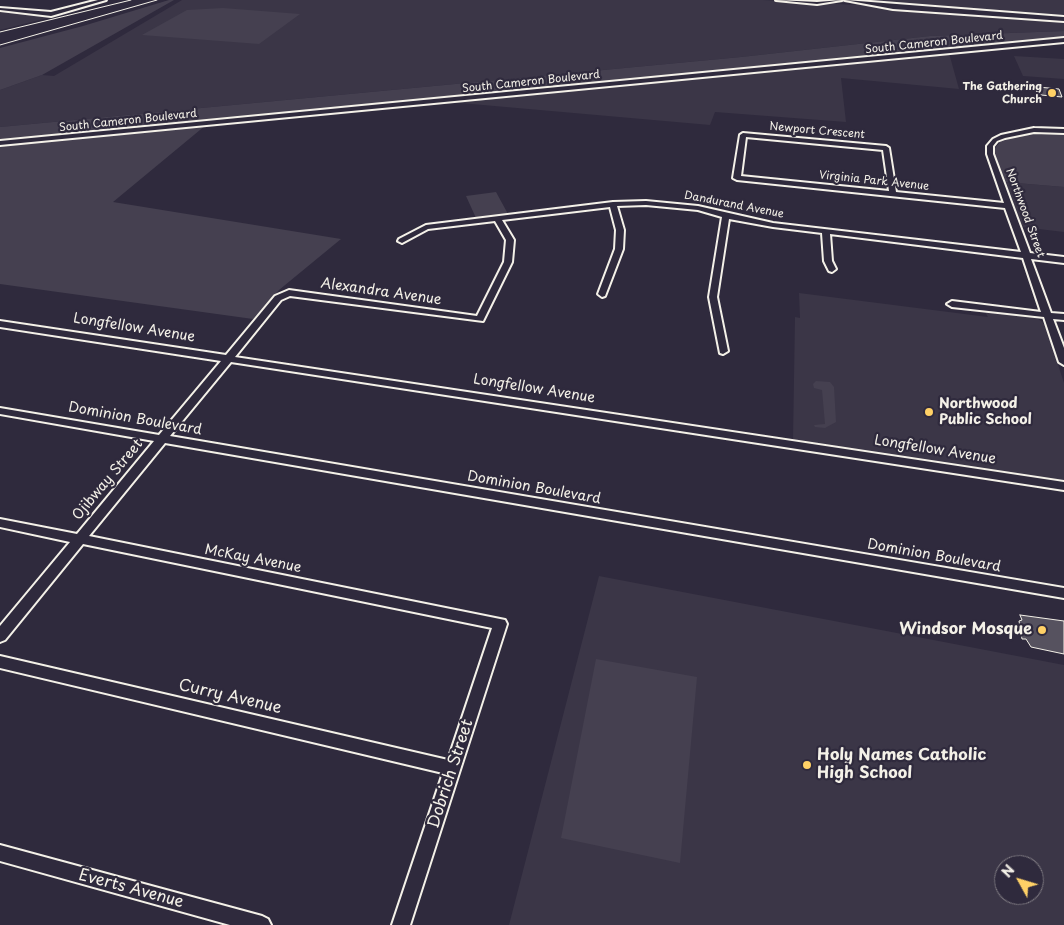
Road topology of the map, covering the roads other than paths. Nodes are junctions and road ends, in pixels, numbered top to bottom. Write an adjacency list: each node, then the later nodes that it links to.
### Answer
1 (104, 0): 7 (street)
2 (778, 0): 5 (street)
3 (840, 0): 5 (street)
4 (860, 0): 8 (main road)
5 (826, 1): 6 (street)
6 (849, 2): 8 (main road)
7 (0, 10)
8 (1064, 18)
9 (1064, 40): 11 (street, South Cameron Boulevard)
10 (1064, 131): 15 (street, Northwood Street)
11 (0, 143)
12 (737, 178): 13 (street, Virginia Park Avenue); 13 (street, Newport Crescent)
13 (893, 194): 15 (street, Virginia Park Avenue)
14 (613, 204): 16 (street, Dandurand Avenue); 17 (street, Dandurand Avenue); 23 (street)
15 (1009, 206): 20 (street, Northwood Street)
16 (726, 216): 18 (street, Dandurand Avenue); 29 (street)
17 (497, 218): 19 (street, Dandurand Avenue); 24 (street, Alexandra Avenue)
18 (826, 231): 20 (street, Dandurand Avenue); 22 (street)
19 (402, 241)
20 (1027, 256): 21 (street, Dandurand Avenue); 26 (street, Northwood Street)
21 (1064, 260)
22 (832, 269)
23 (602, 294)
24 (278, 298): 30 (street, Ojibway Street)
25 (952, 304): 26 (street)
26 (1048, 315): 27 (street); 31 (street, Northwood Street)
27 (1064, 317)
28 (0, 324): 30 (street, Longfellow Avenue)
29 (723, 351)
30 (230, 358): 33 (street, Ojibway Street); 34 (street, Longfellow Avenue)
31 (1064, 362)
32 (0, 411): 33 (street, Dominion Boulevard)
33 (163, 439): 36 (street, Ojibway Street); 37 (street, Dominion Boulevard)
34 (1064, 486)
35 (0, 523): 36 (street, McKay Avenue)
36 (79, 539): 38 (street, McKay Avenue); 39 (street, Ojibway Street)
37 (1064, 593)
38 (500, 624): 41 (street, Dobrich Street)
39 (0, 636)
40 (0, 662): 41 (street, Curry Avenue)
41 (452, 768): 44 (street, Dobrich Street)
42 (0, 853): 43 (street, Everts Avenue)
43 (262, 925)
44 (401, 925)

